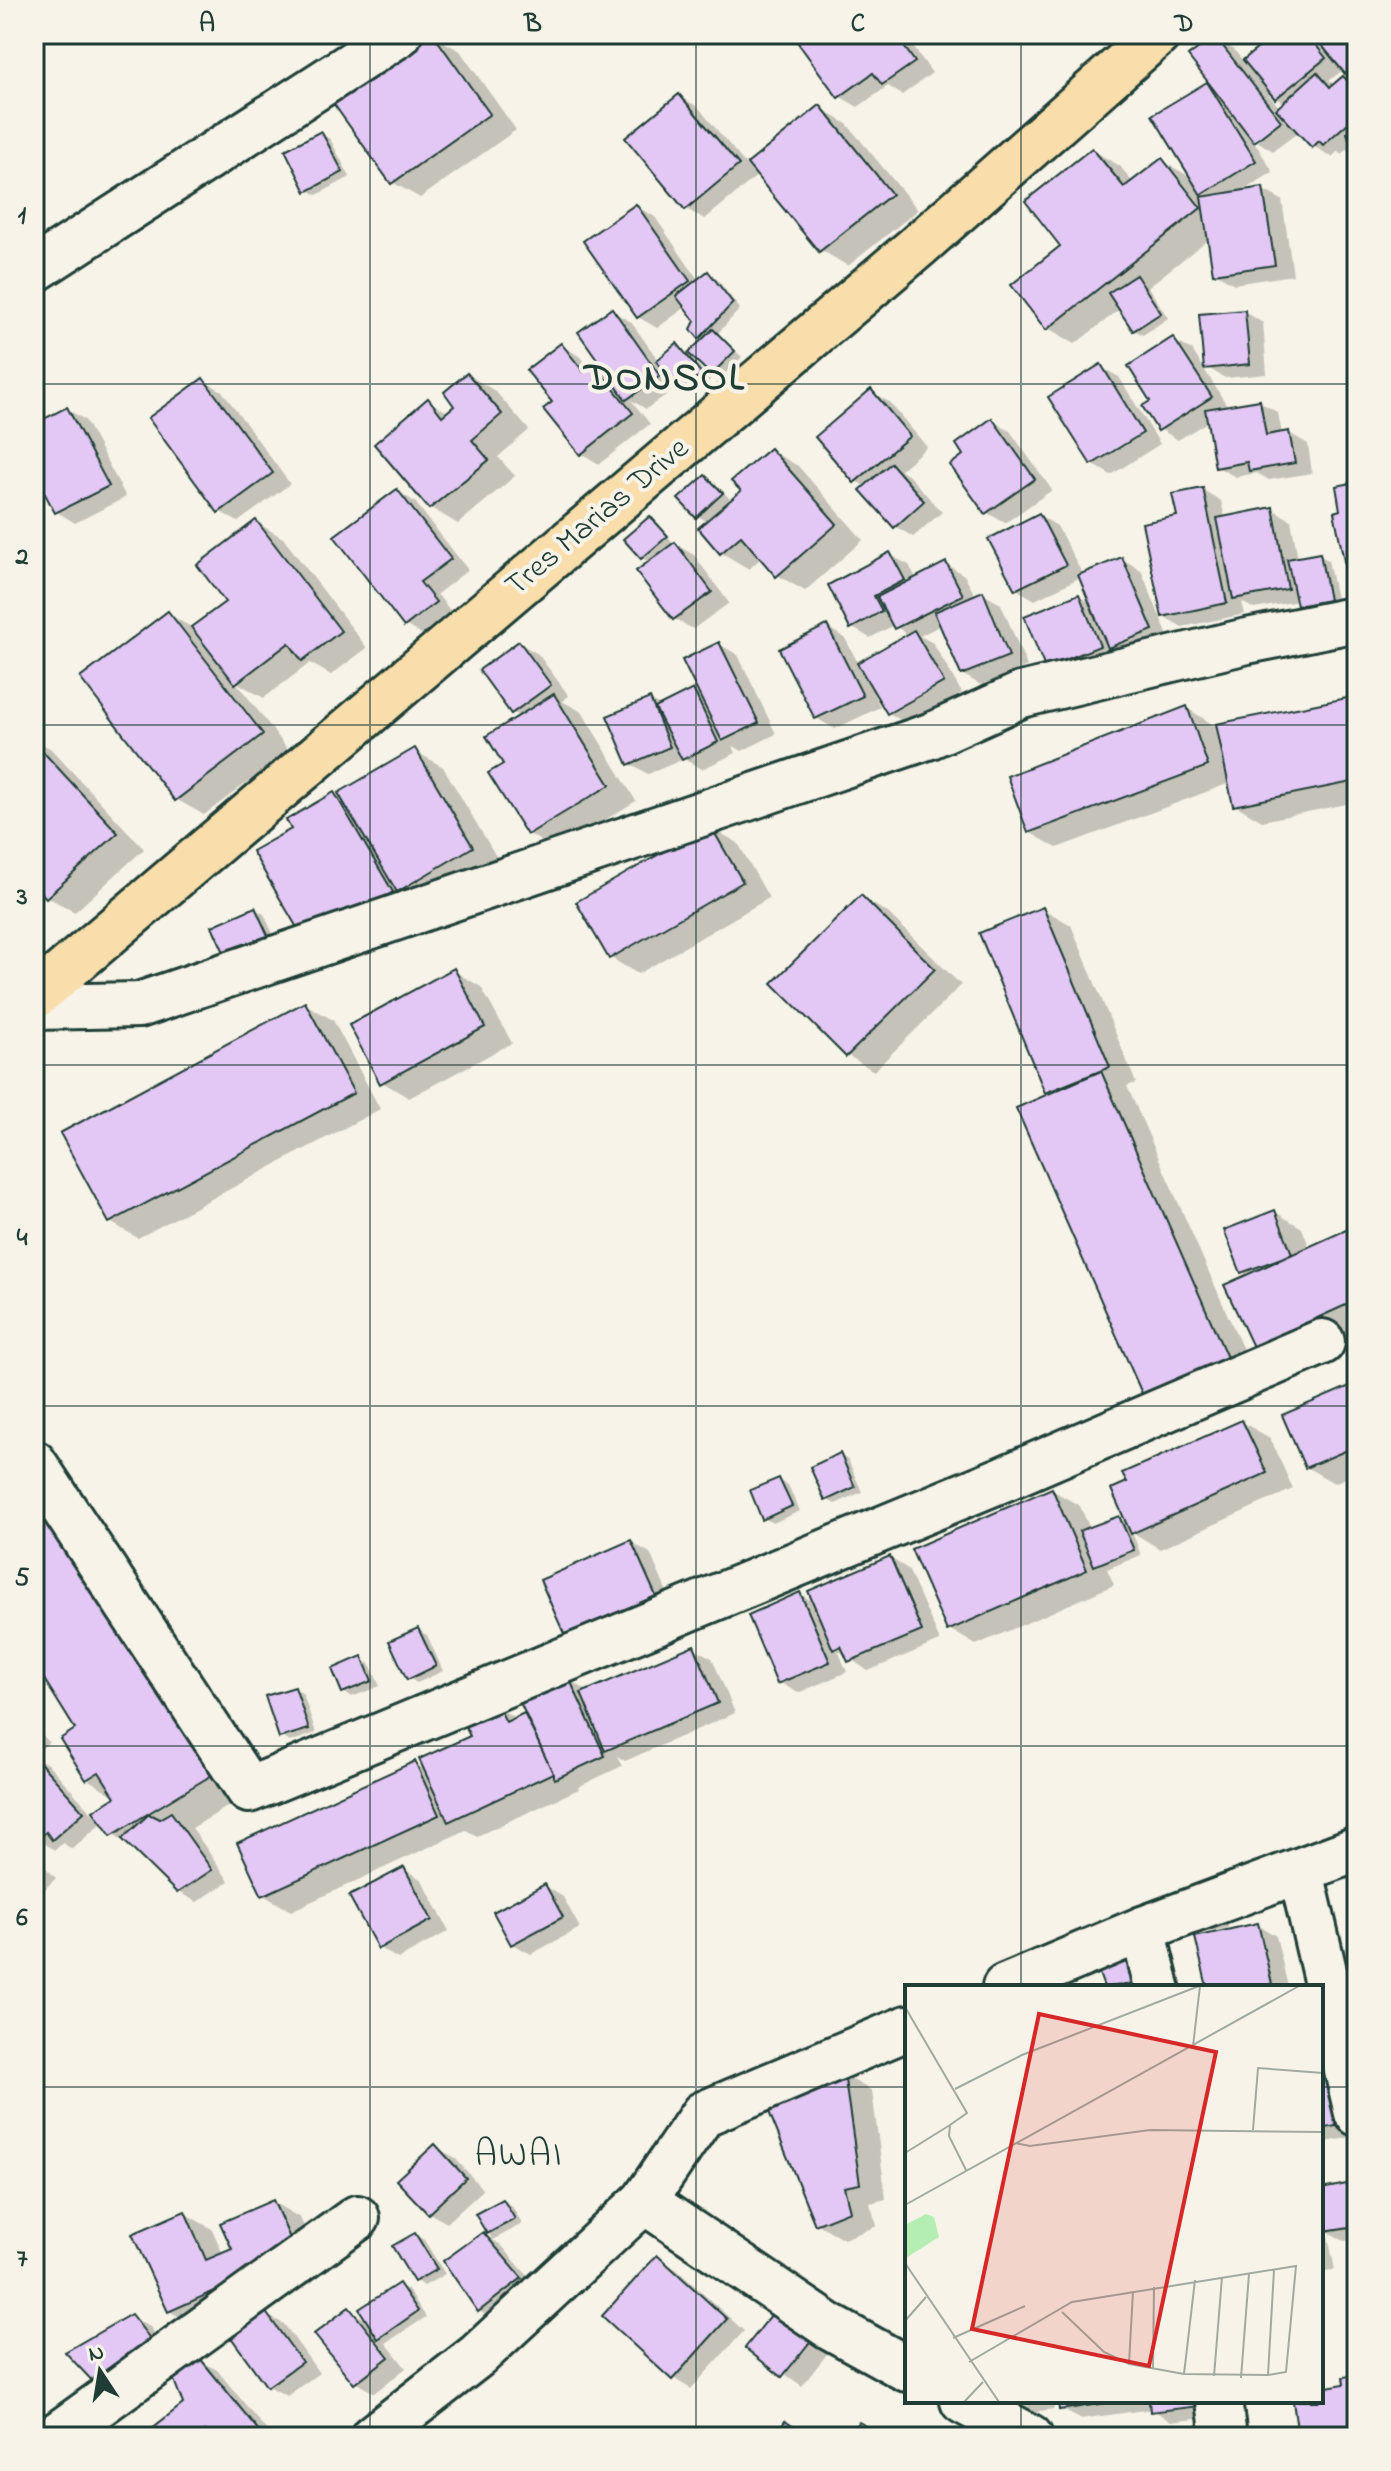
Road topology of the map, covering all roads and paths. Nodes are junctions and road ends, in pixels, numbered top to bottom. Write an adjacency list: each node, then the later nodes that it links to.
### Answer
1 (399, 34): 3 (street)
2 (1158, 34): 5 (main road, Tres Marias Drive)
3 (34, 270)
4 (1357, 619): 6 (street)
5 (34, 997)
6 (34, 1007)
7 (1322, 1342): 8 (street)
8 (34, 1463)
9 (1357, 1849): 10 (street)
10 (1301, 1872): 11 (street); 15 (street)
11 (1143, 1929): 12 (street); 13 (street)
12 (1010, 1985)
13 (1157, 1985)
14 (905, 2029): 16 (street)
15 (1357, 2113)
16 (644, 2201): 18 (street); 22 (street)
17 (357, 2218): 21 (street)
18 (905, 2368)
19 (967, 2403): 23 (street)
20 (1219, 2403): 24 (street)
21 (54, 2437)
22 (373, 2437)
23 (1030, 2437)
24 (1224, 2437)

